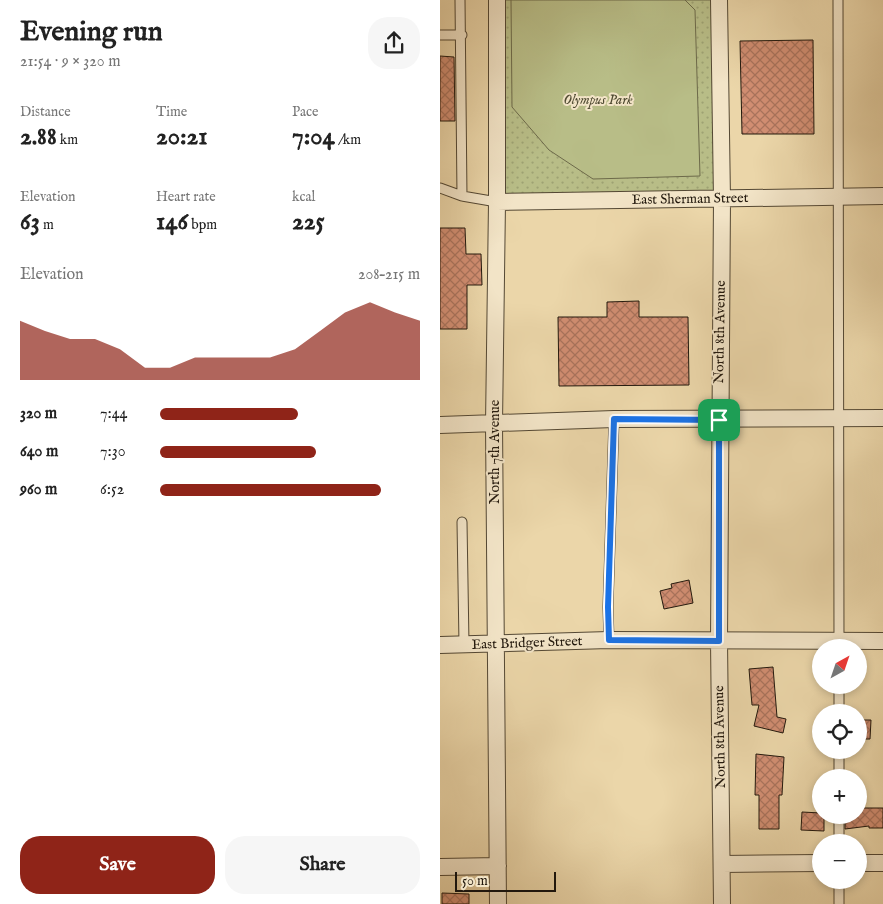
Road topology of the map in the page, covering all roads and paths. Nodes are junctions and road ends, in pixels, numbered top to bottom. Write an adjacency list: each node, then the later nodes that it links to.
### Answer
1 (460, 0): 5 (lane)
2 (496, 0): 12 (street, North 7th Avenue)
3 (719, 0): 11 (street, North 8th Avenue)
4 (838, 0): 9 (lane)
5 (462, 34): 6 (lane); 8 (lane)
6 (440, 35)
7 (440, 188): 8 (lane)
8 (462, 196): 12 (lane)
9 (838, 196): 10 (street, East Sherman Street); 11 (street, East Sherman Street); 15 (lane)
10 (883, 196)
11 (722, 199): 12 (street, East Sherman Street); 16 (street, North 8th Avenue)
12 (497, 202): 17 (street, North 7th Avenue)
13 (883, 418): 15 (street)
14 (614, 419): 16 (street); 17 (street); 21 (lane)
15 (838, 419): 16 (street); 20 (lane)
16 (719, 420): 22 (street, North 8th Avenue)
17 (494, 424): 18 (street); 27 (street, North 7th Avenue)
18 (440, 425)
19 (462, 522): 26 (lane)
20 (839, 639)
21 (609, 640): 22 (street, East Bridger Street); 27 (street, East Bridger Street)
22 (719, 641): 25 (street, East Bridger Street); 32 (street, North 8th Avenue)
23 (883, 641): 24 (street, East Bridger Street)
24 (868, 642)
25 (812, 643)
26 (464, 644): 27 (street, East Bridger Street); 28 (street, East Bridger Street)
27 (495, 644): 33 (street, North 7th Avenue)
28 (440, 645)
29 (812, 863): 32 (street)
30 (867, 863): 31 (street)
31 (883, 863)
32 (722, 864): 37 (street, North 8th Avenue)
33 (498, 866): 34 (street); 36 (street, North 7th Avenue)
34 (440, 867)
35 (839, 889): 38 (lane)
36 (498, 904)
37 (722, 904)
38 (840, 904)

